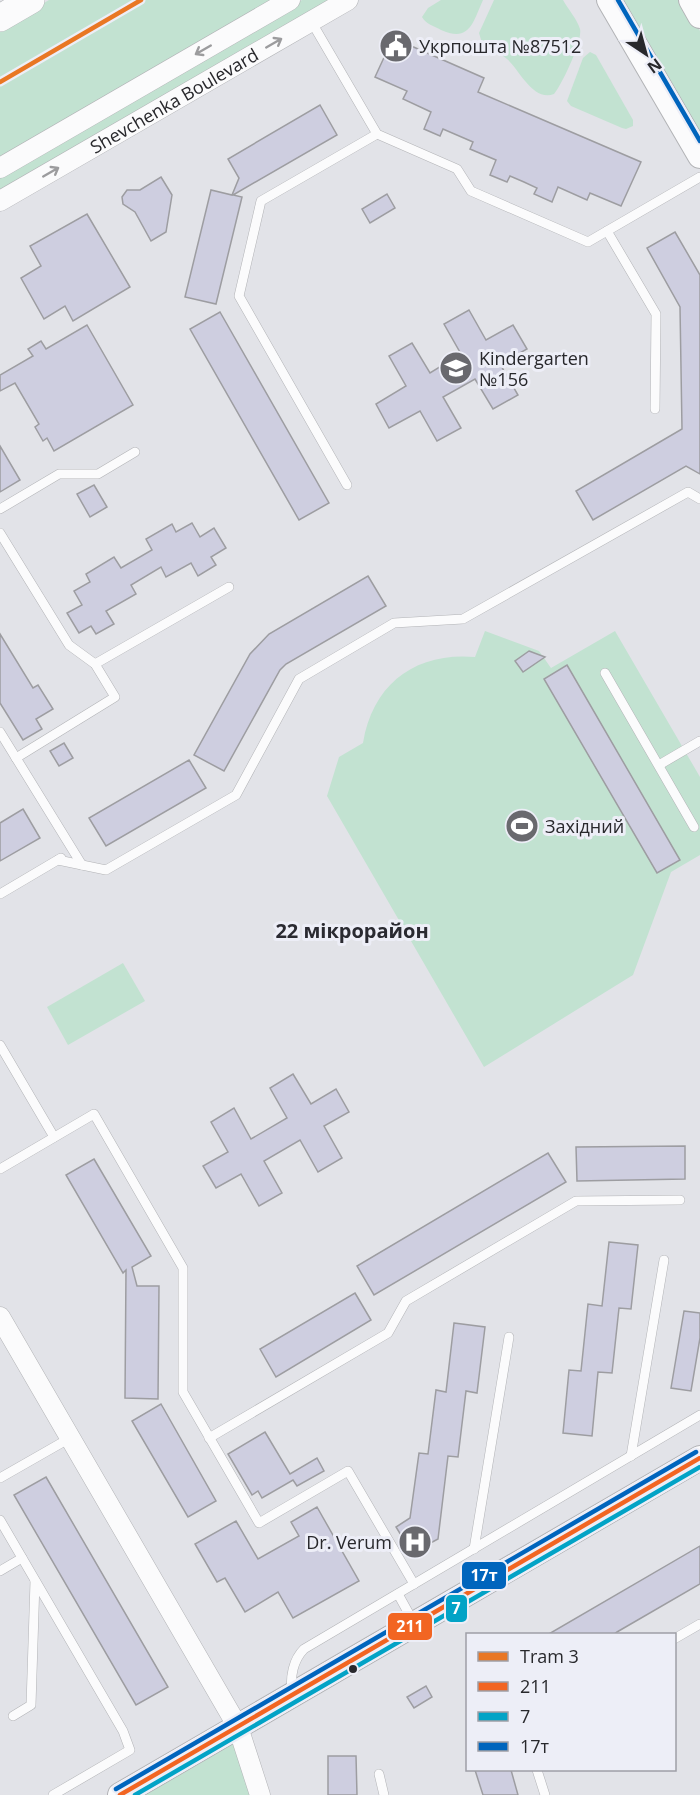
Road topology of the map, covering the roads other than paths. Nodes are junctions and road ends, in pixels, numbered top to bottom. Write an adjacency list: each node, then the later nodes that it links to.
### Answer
1 (31, 0): 7 (main road)
2 (290, 0): 11 (street, Shevchenka Boulevard, one-way to 11)
3 (348, 0): 8 (street, Shevchenka Boulevard)
4 (609, 0): 10 (street)
5 (691, 0): 6 (street)
6 (700, 16)
7 (0, 18)
8 (311, 21): 9 (lane); 13 (street, Shevchenka Boulevard, one-way to 8)
9 (377, 134): 14 (lane); 17 (lane)
10 (700, 156)
11 (0, 168)
12 (700, 177): 14 (lane)
13 (0, 201)
14 (607, 231): 15 (lane)
15 (655, 409)
16 (135, 452): 19 (lane)
17 (347, 485)
18 (700, 499): 32 (lane)
19 (0, 508)
20 (0, 533): 22 (lane)
21 (229, 587): 22 (lane)
22 (95, 664): 27 (lane)
23 (605, 673): 28 (lane)
24 (0, 732): 26 (lane)
25 (700, 741): 28 (lane)
26 (3, 744): 27 (lane)
27 (16, 758): 30 (lane)
28 (659, 765): 29 (lane)
29 (694, 827)
30 (73, 851): 31 (lane); 32 (lane)
31 (58, 860): 32 (lane); 33 (lane)
32 (82, 865)
33 (0, 894)
34 (0, 1045): 35 (lane)
35 (54, 1137): 36 (lane); 43 (lane)
36 (0, 1169)
37 (680, 1200): 43 (lane)
38 (664, 1260): 44 (lane)
39 (0, 1317): 42 (street)
40 (509, 1337): 48 (lane)
41 (700, 1415): 44 (lane)
42 (70, 1438): 46 (lane); 59 (street)
43 (209, 1438): 52 (lane)
44 (631, 1456): 48 (lane)
45 (700, 1458): 54 (street)
46 (0, 1478)
47 (0, 1520): 49 (lane)
48 (474, 1549): 52 (lane)
49 (22, 1558): 50 (lane); 51 (lane)
50 (0, 1571)
51 (35, 1581): 58 (lane); 62 (lane)
52 (414, 1584): 53 (lane)
53 (398, 1594): 54 (lane); 57 (lane)
54 (414, 1623): 57 (street)
55 (700, 1624): 56 (lane)
56 (676, 1638)
57 (292, 1694): 59 (street)
58 (13, 1716)
59 (238, 1727): 63 (street); 64 (street)
60 (537, 1771): 66 (lane)
61 (380, 1774): 65 (lane)
62 (53, 1795)
63 (120, 1795)
64 (260, 1795)
65 (384, 1795)
66 (545, 1795)

